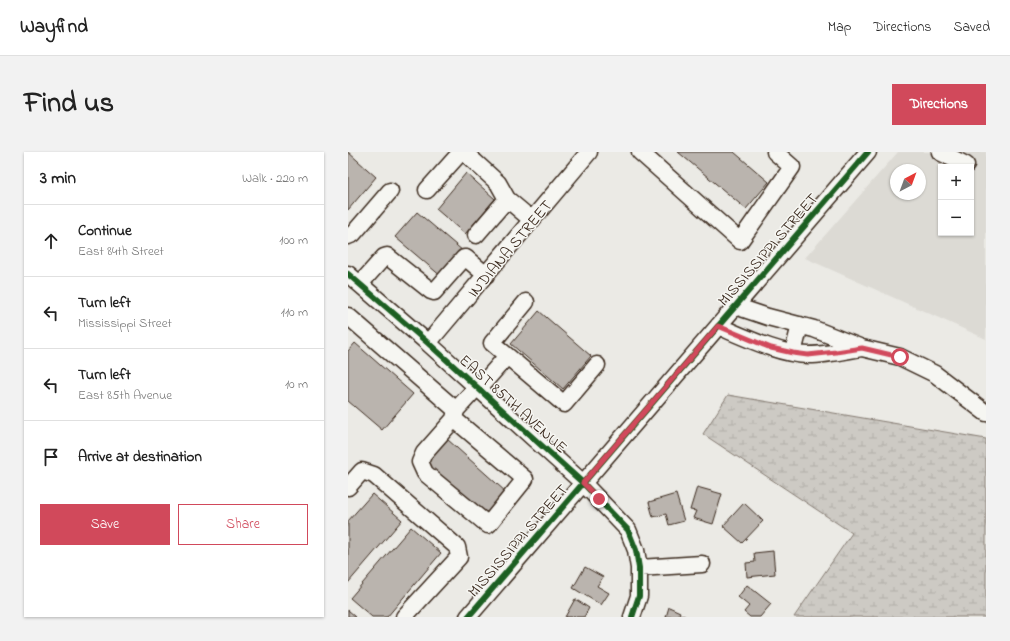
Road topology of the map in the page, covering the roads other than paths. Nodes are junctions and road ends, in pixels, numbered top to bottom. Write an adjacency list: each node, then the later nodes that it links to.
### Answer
1 (461, 152): 9 (street)
2 (464, 152): 11 (street)
3 (589, 152): 12 (street, INDIANA STREET)
4 (640, 152): 5 (street)
5 (775, 152)
6 (868, 152): 18 (street, MISSISSIPPI STREET)
7 (940, 152): 8 (street)
8 (964, 164)
9 (427, 190)
10 (390, 191): 14 (street)
11 (507, 199): 12 (street); 13 (street)
12 (532, 220): 15 (street, INDIANA STREET)
13 (476, 235)
14 (348, 236)
15 (486, 275): 16 (street); 22 (street, INDIANA STREET)
16 (352, 281): 22 (street, EAST 85TH AVENUE)
17 (526, 302): 25 (street)
18 (735, 306): 20 (street); 21 (street, MISSISSIPPI STREET)
19 (348, 316): 29 (street)
20 (800, 325): 23 (street); 24 (street)
21 (718, 326): 24 (street); 30 (street, MISSISSIPPI STREET)
22 (428, 343): 27 (street, EAST 85TH AVENUE)
23 (862, 348): 24 (street); 28 (street)
24 (793, 353)
25 (507, 356): 26 (street); 27 (street)
26 (598, 365)
27 (478, 388): 29 (street); 30 (street, EAST 85TH AVENUE)
28 (986, 413)
29 (455, 414): 29 (street)
30 (583, 483): 33 (street, EAST 85TH AVENUE); 35 (street, MISSISSIPPI STREET)
31 (348, 487): 34 (street)
32 (702, 564): 33 (street)
33 (639, 568): 36 (street, EAST 85TH AVENUE)
34 (404, 617)
35 (468, 617)
36 (632, 617)

